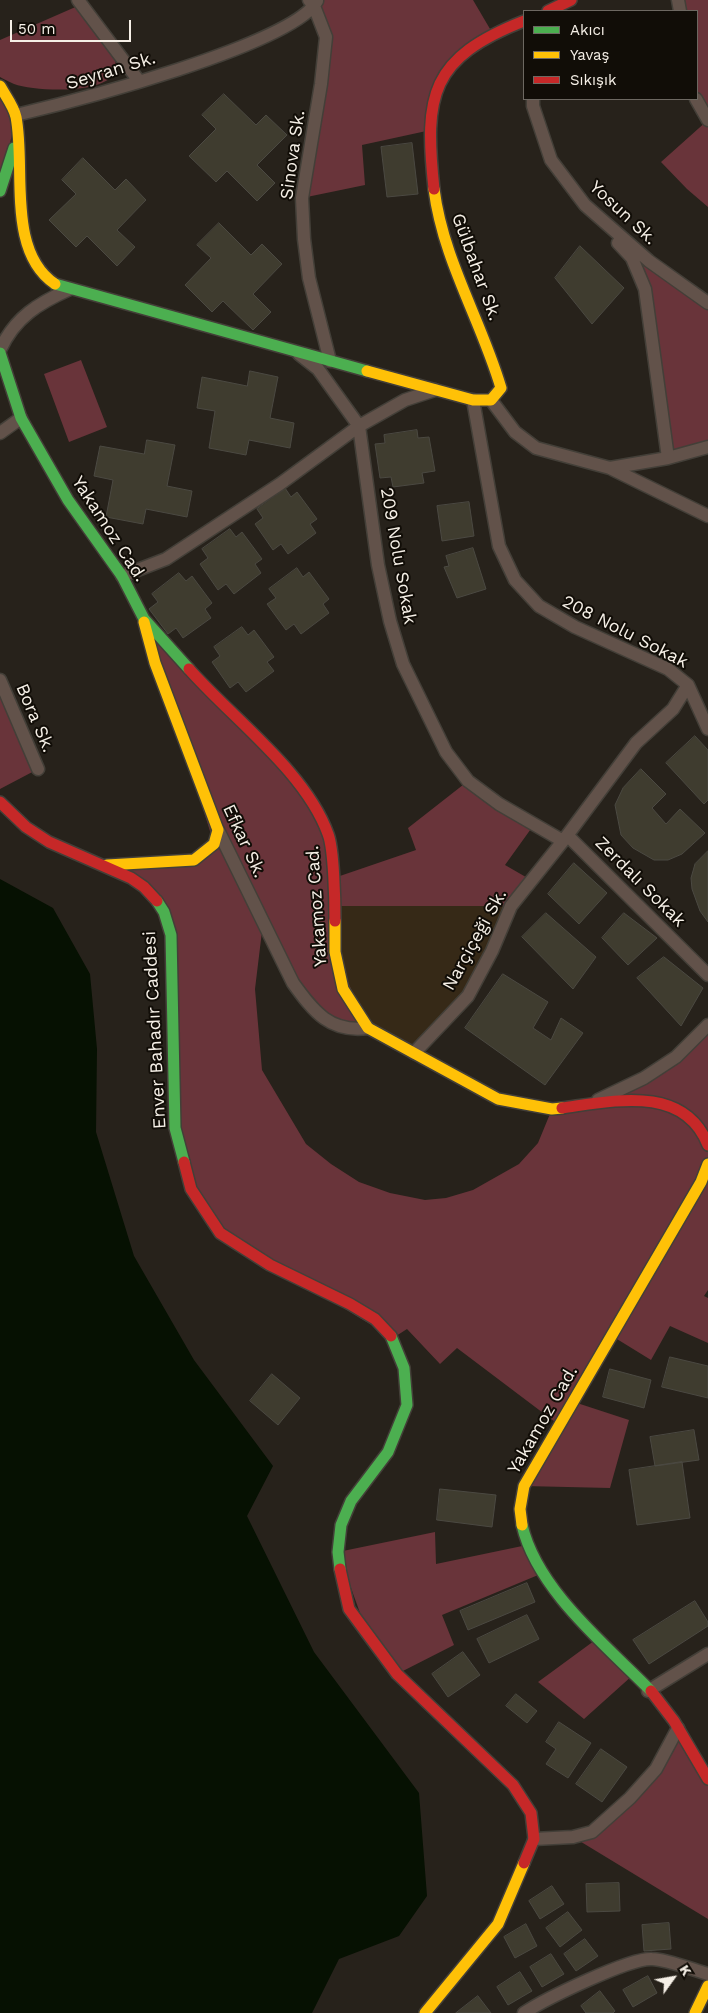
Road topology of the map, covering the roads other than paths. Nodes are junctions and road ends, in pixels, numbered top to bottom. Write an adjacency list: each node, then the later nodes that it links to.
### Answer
1 (78, 0): 6 (street)
2 (571, 0): 4 (street)
3 (313, 2): 6 (street, Seyran Sk.); 19 (street, Sinova Sk.)
4 (550, 10)
5 (523, 21): 22 (street, Gülbahar Sk.)
6 (139, 81): 10 (street, Seyran Sk.)
7 (0, 86): 10 (street)
8 (533, 100): 14 (street, Yosun Sk.)
9 (697, 100): 11 (street)
10 (16, 115): 12 (street)
11 (708, 120)
12 (17, 139): 13 (street); 15 (street)
13 (0, 191)
14 (585, 205): 16 (street, Yosun Sk.); 27 (street)
15 (70, 288): 17 (street); 18 (street)
16 (708, 303)
17 (0, 351): 23 (street, Yakamoz Cad.)
18 (296, 352): 19 (street); 24 (street)
19 (330, 361): 20 (street)
20 (435, 390): 21 (street); 24 (street)
21 (473, 400): 22 (street); 33 (street, 208 Nolu Sokak)
22 (491, 400): 28 (street)
23 (22, 418): 25 (street); 30 (street, Yakamoz Cad.)
24 (358, 426): 30 (street); 39 (street, 209 Nolu Sokak)
25 (0, 433)
26 (708, 447): 27 (street)
27 (668, 458): 28 (street)
28 (610, 468): 29 (street)
29 (708, 516)
30 (122, 576): 31 (street, Yakamoz Cad.)
31 (144, 619): 38 (street, Efkar Sk.); 43 (street, Yakamoz Cad.)
32 (0, 680): 34 (street, Bora Sk.)
33 (688, 685): 35 (street, 208 Nolu Sokak); 39 (street)
34 (4, 697): 36 (street, Bora Sk.)
35 (708, 729)
36 (38, 769)
37 (0, 802): 40 (street, Enver Bahadır Caddesi)
38 (218, 830): 40 (street); 43 (street, Efkar Sk.)
39 (566, 839): 41 (street, Zerdalı Sokak); 44 (street, Narçiçeği Sk.)
40 (107, 865): 52 (street, Enver Bahadır Caddesi)
41 (708, 975)
42 (708, 1024): 45 (street)
43 (368, 1028): 44 (street, Yakamoz Cad.)
44 (414, 1053): 45 (street, Yakamoz Cad.)
45 (587, 1105): 46 (street, Yakamoz Cad.)
46 (708, 1144)
47 (708, 1164): 49 (street, Yakamoz Cad.)
48 (708, 1654): 49 (street)
49 (648, 1691): 50 (street, Yakamoz Cad.)
50 (678, 1728): 51 (street, Yakamoz Cad.); 52 (street)
51 (708, 1779)
52 (534, 1839): 55 (street, Enver Bahadır Caddesi)
53 (708, 1974): 56 (street)
54 (708, 1986): 57 (street)
55 (425, 2013)
56 (524, 2013)
57 (696, 2013)

